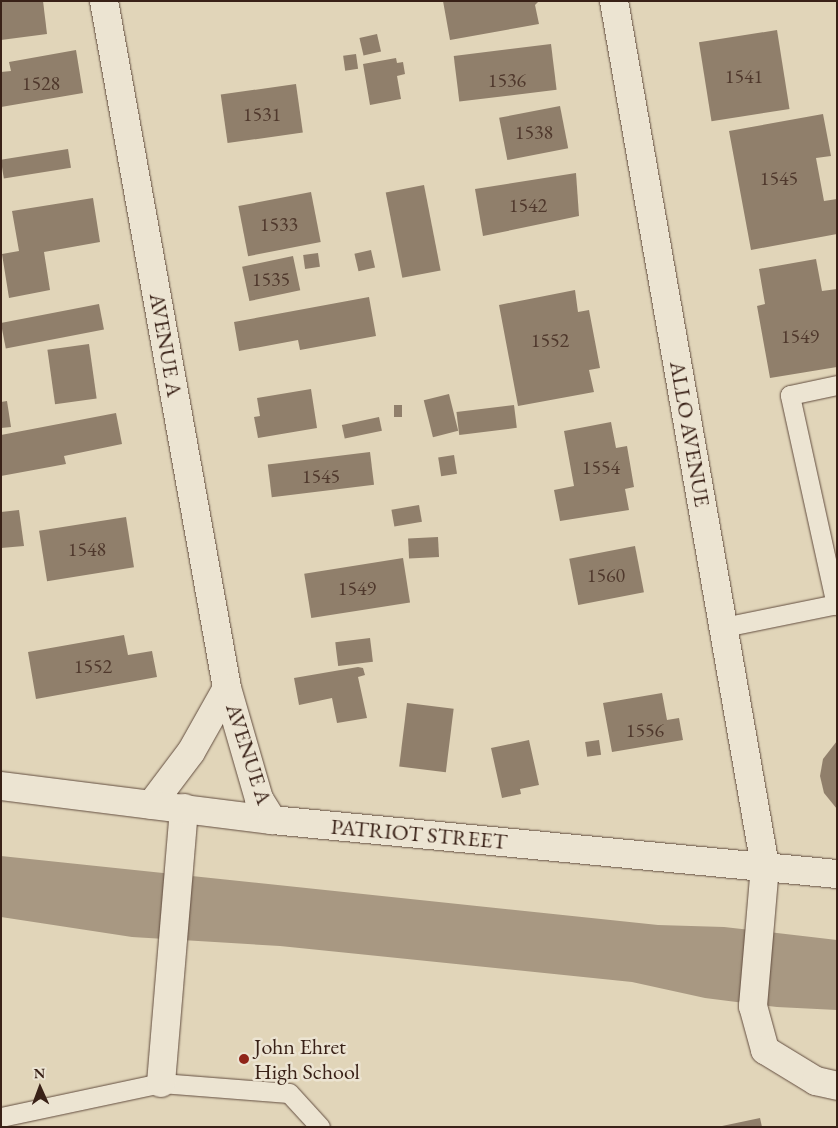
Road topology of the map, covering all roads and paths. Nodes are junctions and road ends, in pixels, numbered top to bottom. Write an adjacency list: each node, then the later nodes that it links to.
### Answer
1 (104, 1): 6 (street, AVENUE A)
2 (614, 1): 5 (street, ALLO AVENUE)
3 (837, 385): 4 (lane)
4 (836, 604): 5 (lane)
5 (724, 627): 11 (street, ALLO AVENUE)
6 (228, 688): 8 (street, AVENUE A); 10 (street, AVENUE A)
7 (1, 786): 8 (street, PATRIOT STREET)
8 (151, 805): 9 (street, PATRIOT STREET)
9 (184, 808): 10 (street, PATRIOT STREET); 13 (street)
10 (272, 820): 11 (street, PATRIOT STREET)
11 (765, 866): 12 (street, PATRIOT STREET); 14 (street, ALLO AVENUE)
12 (837, 874)
13 (161, 1083): 15 (lane); 16 (lane)
14 (837, 1086)
15 (1, 1118)
16 (320, 1127)

